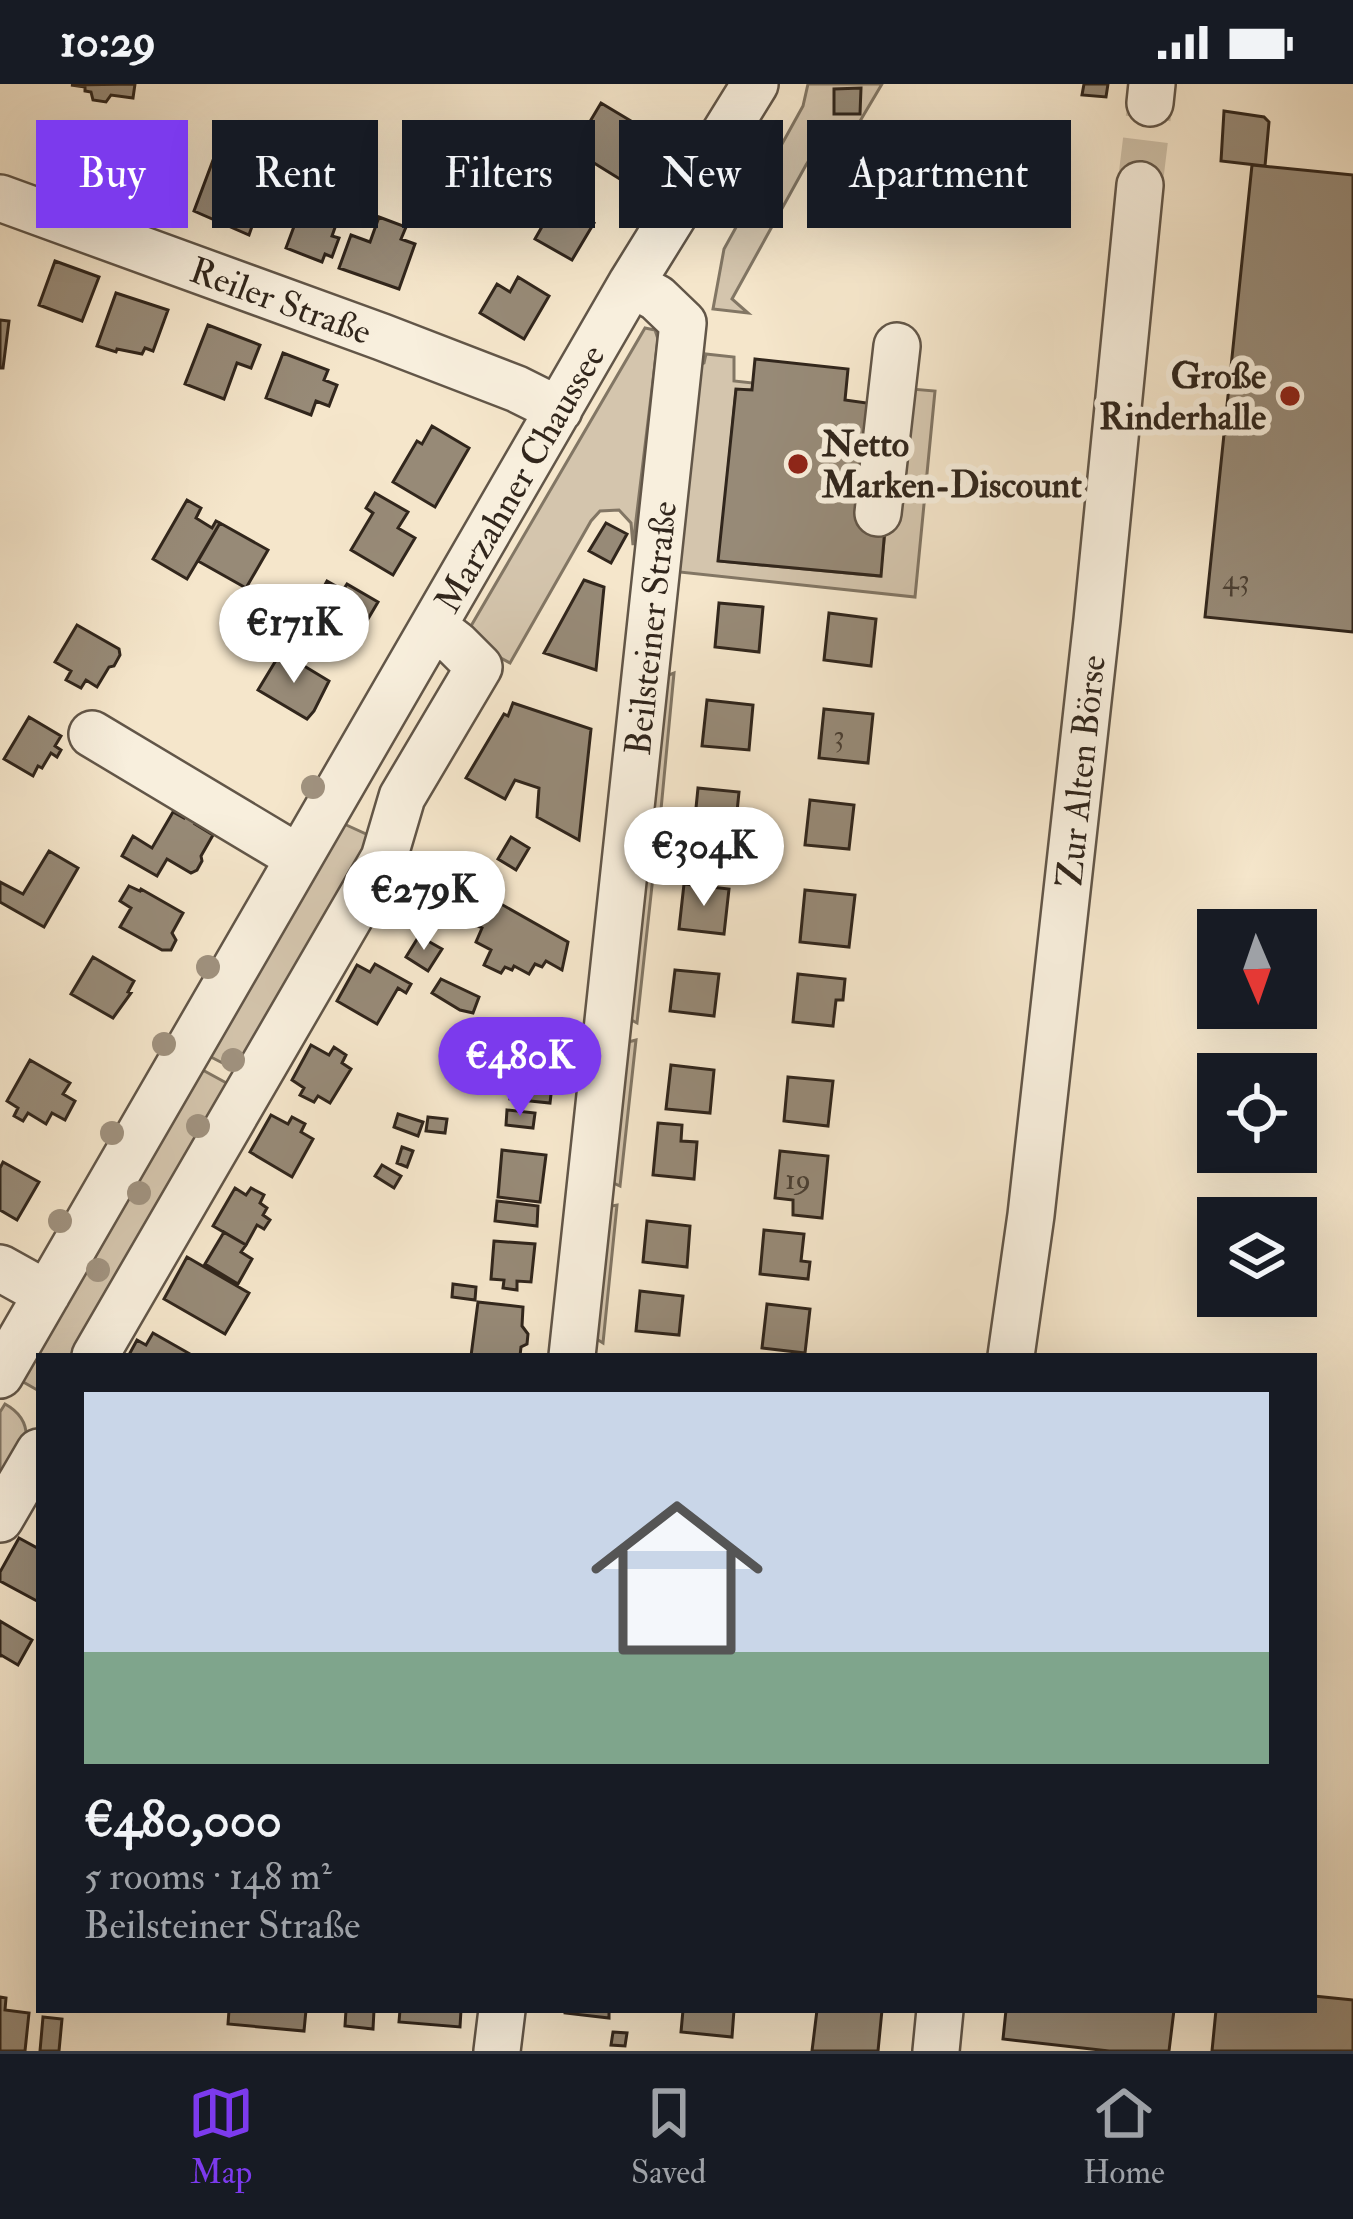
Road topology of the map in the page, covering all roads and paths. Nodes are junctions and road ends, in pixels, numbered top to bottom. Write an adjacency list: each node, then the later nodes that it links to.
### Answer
1 (755, 84): 4 (street, Marzahner Chaussee)
2 (1140, 185): 17 (street, Zur Alten Börse)
3 (0, 198): 6 (street, Reiler Straße)
4 (631, 284): 6 (street, Marzahner Chaussee); 16 (street, Beilsteiner Straße)
5 (897, 346): 7 (street)
6 (559, 410): 8 (street, Marzahner Chaussee)
7 (878, 513)
8 (434, 627): 10 (street, Marzahner Chaussee); 11 (street)
9 (92, 734): 12 (street)
10 (353, 765): 11 (street); 12 (street, Marzahner Chaussee)
11 (402, 796): 15 (street)
12 (299, 858): 14 (street, Marzahner Chaussee)
13 (0, 1268): 14 (street)
14 (47, 1294): 18 (street, Marzahner Chaussee)
15 (97, 1353)
16 (572, 1353)
17 (1011, 1353)
18 (0, 1375)
19 (36, 1457): 20 (street)
20 (0, 1519)
21 (502, 2013): 23 (street)
22 (940, 2013): 24 (street)
23 (497, 2051)
24 (936, 2051)

